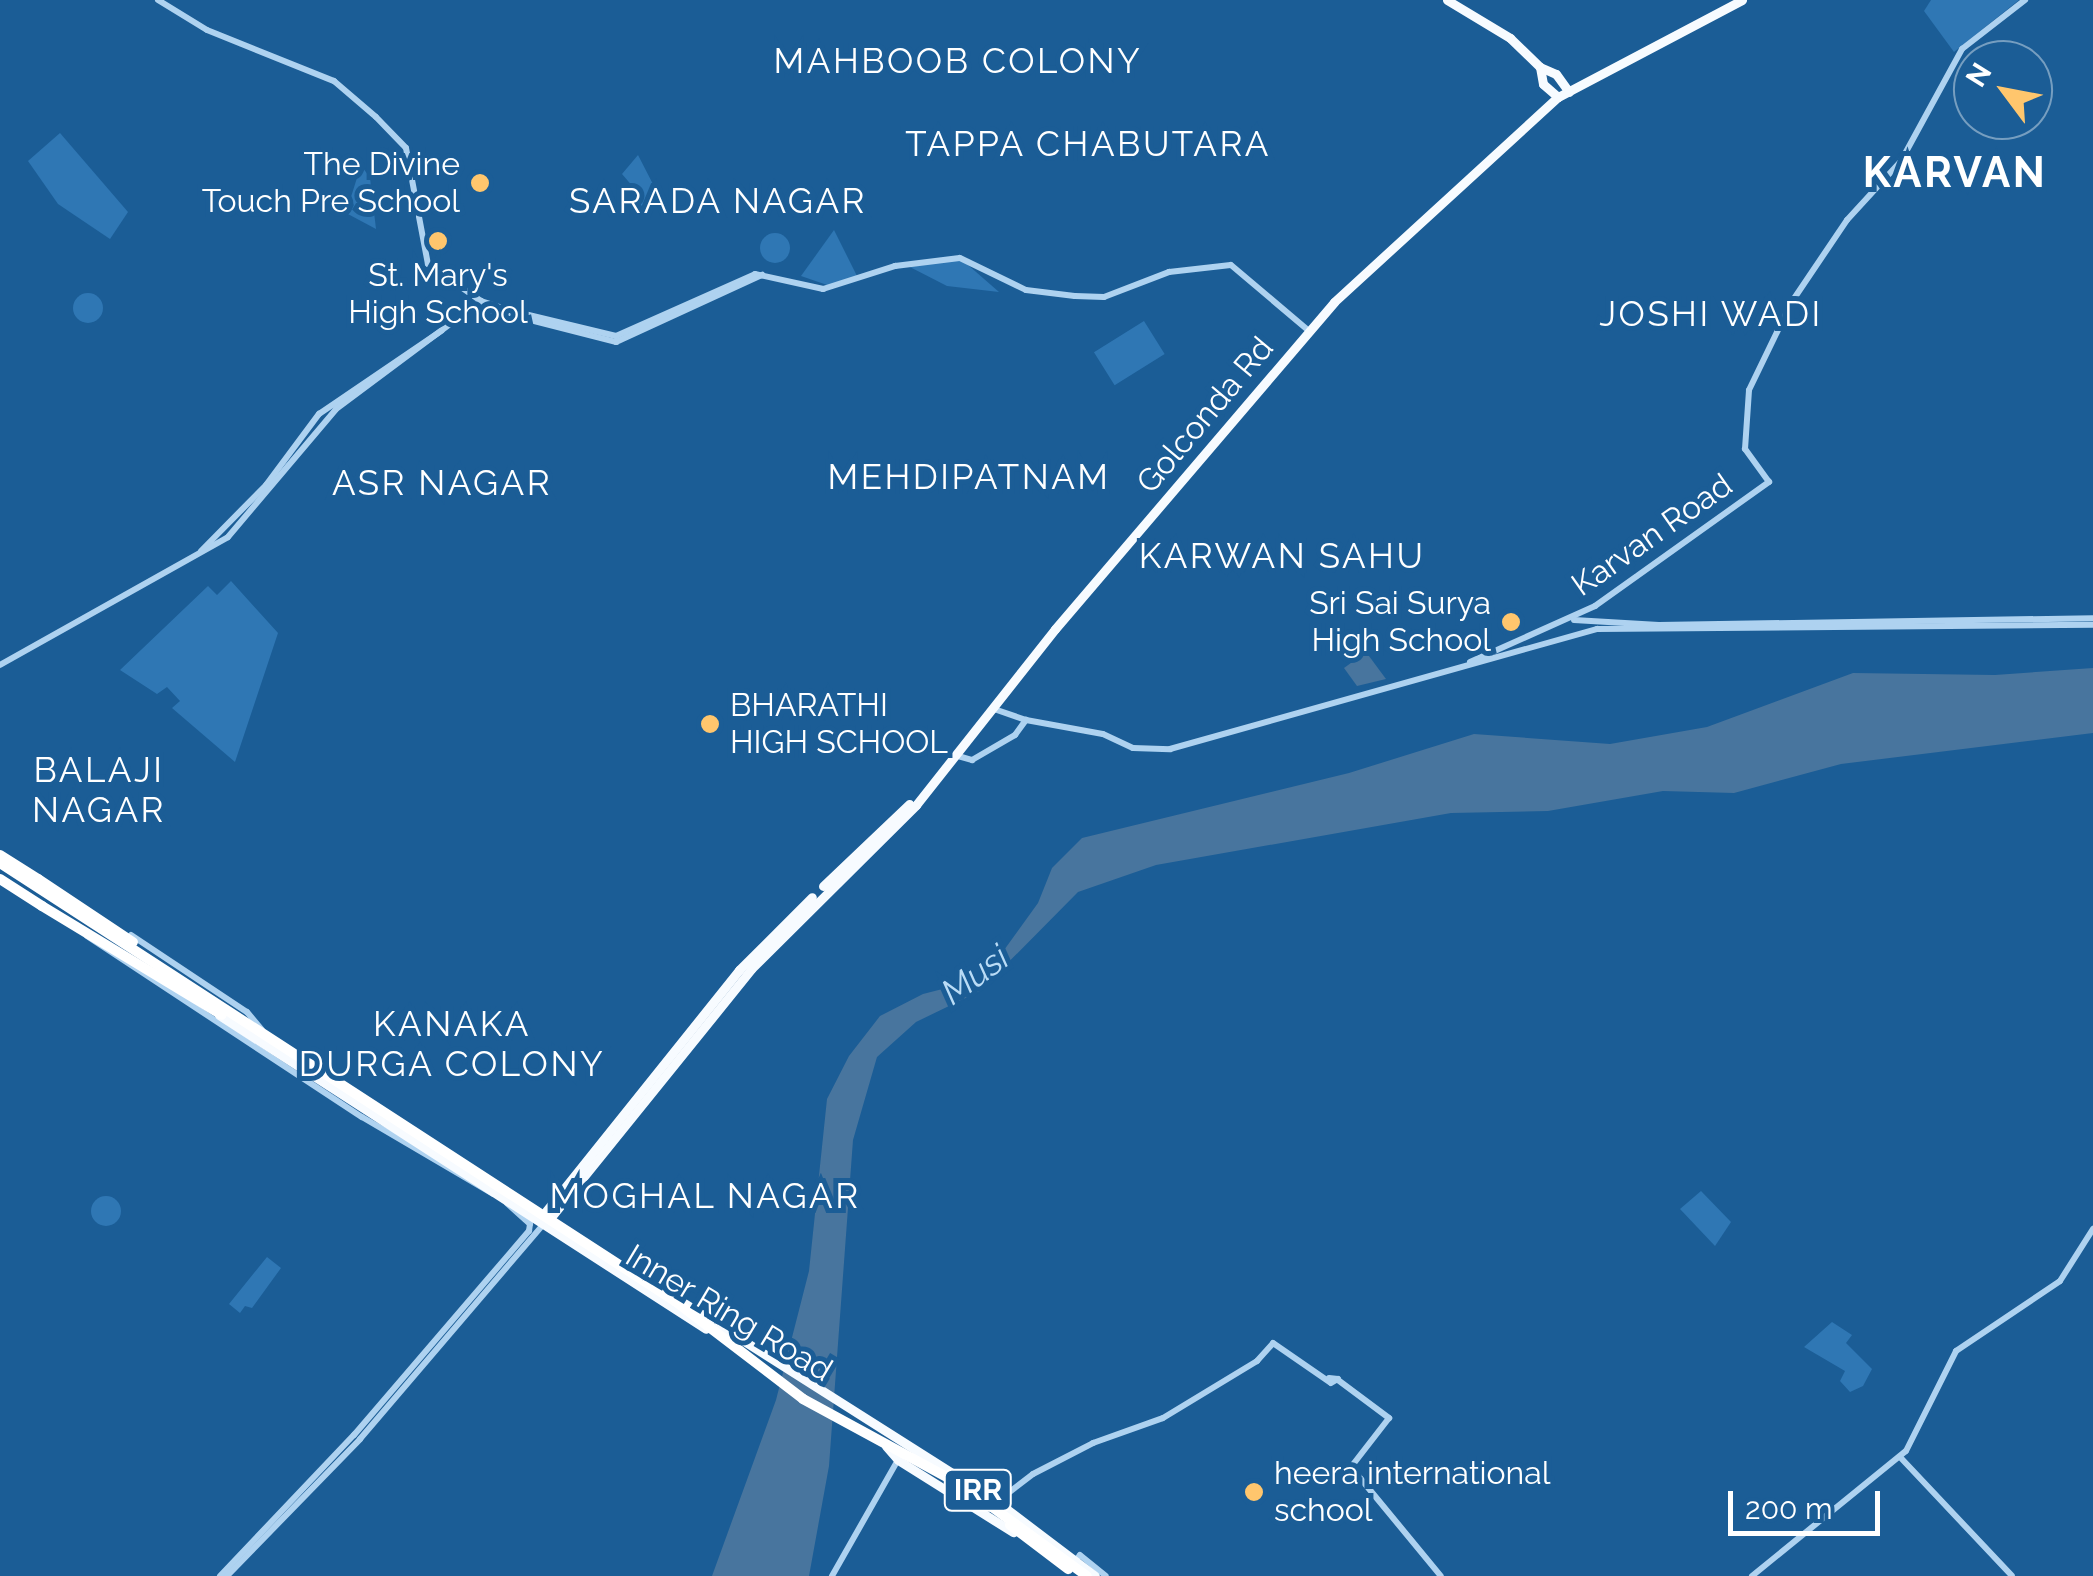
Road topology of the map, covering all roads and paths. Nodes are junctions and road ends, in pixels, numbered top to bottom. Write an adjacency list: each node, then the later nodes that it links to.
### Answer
1 (158, 0): 8 (street)
2 (1447, 0): 5 (main road)
3 (1742, 0): 6 (main road, Golconda Rd)
4 (2025, 0): 10 (street, Karvan Road)
5 (1540, 67): 6 (main road); 7 (main road)
6 (1569, 92): 7 (main road, Golconda Rd)
7 (1558, 97): 9 (main road, Golconda Rd)
8 (478, 304): 9 (street); 14 (street)
9 (1308, 330): 15 (main road, Golconda Rd)
10 (1573, 620): 11 (street); 12 (street, Karvan Road); 13 (street, Karvan Road)
11 (2093, 622): 12 (street)
12 (1574, 633): 13 (street, Karvan Road)
13 (1469, 664): 16 (street, Karvan Road)
14 (0, 665)
15 (994, 708): 16 (street, Karvan Road); 17 (main road, Golconda Rd)
16 (1026, 720): 17 (street)
17 (958, 756): 25 (main road, Golconda Rd)
18 (0, 864): 19 (main road, Inner Ring Road / IRR); 20 (highway, bridge); 20 (highway, bridge); 20 (highway, bridge); 21 (main road)
19 (80, 927): 22 (main road, Inner Ring Road / IRR); 23 (street)
20 (224, 1012): 39 (highway, bridge); 40 (highway, bridge)
21 (329, 1073): 22 (main road); 25 (main road)
22 (322, 1085): 23 (main road, Inner Ring Road / IRR)
23 (494, 1194): 24 (main road, Inner Ring Road / IRR)
24 (506, 1203): 26 (main road, Inner Ring Road / IRR); 37 (street)
25 (549, 1214): 28 (main road, Inner Ring Road)
26 (542, 1226): 29 (main road, Inner Ring Road / IRR); 37 (street)
27 (2093, 1229): 32 (street)
28 (591, 1242): 29 (main road); 30 (main road, Inner Ring Road / IRR)
29 (587, 1256): 30 (main road, Inner Ring Road / IRR)
30 (740, 1343): 31 (main road, Inner Ring Road / IRR)
31 (854, 1416): 33 (main road, Inner Ring Road / IRR); 34 (main road, Inner Ring Road / IRR)
32 (1900, 1457): 44 (street); 45 (street)
33 (898, 1460): 35 (main road, Inner Ring Road / IRR); 38 (street)
34 (996, 1501): 35 (street); 36 (main road, Inner Ring Road / IRR); 43 (street)
35 (987, 1514): 39 (main road, Inner Ring Road / IRR)
36 (1078, 1557): 41 (main road, Inner Ring Road / IRR); 42 (street)
37 (223, 1576)
38 (832, 1576)
39 (1074, 1576)
40 (1087, 1576)
41 (1095, 1576)
42 (1106, 1576)
43 (1441, 1576)
44 (1752, 1576)
45 (2012, 1576)

